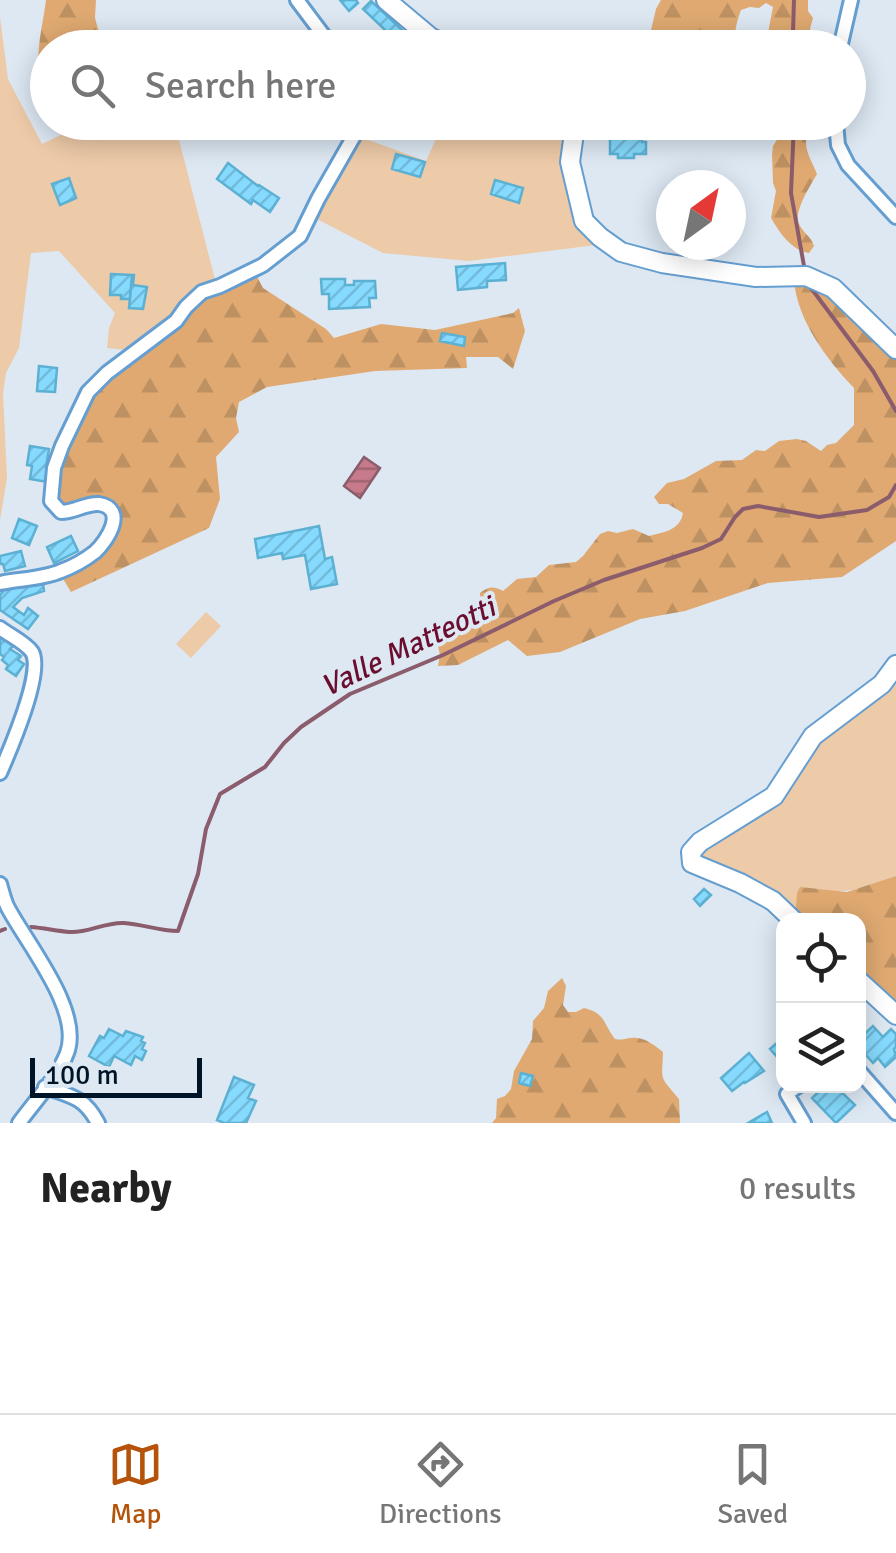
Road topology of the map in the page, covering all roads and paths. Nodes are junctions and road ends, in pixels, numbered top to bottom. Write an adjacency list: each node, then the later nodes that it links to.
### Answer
1 (297, 0): 4 (street)
2 (386, 0): 5 (street)
3 (852, 0): 6 (street)
4 (320, 30)
5 (422, 30)
6 (844, 30)
7 (352, 140): 12 (street)
8 (573, 140): 11 (street)
9 (838, 140): 10 (street)
10 (896, 217)
11 (896, 349)
12 (0, 583)
13 (0, 628): 15 (street)
14 (896, 665): 17 (street)
15 (0, 773)
16 (0, 884): 21 (street)
17 (787, 913)
18 (866, 987): 19 (street)
19 (896, 1015)
20 (866, 1079): 23 (street)
21 (45, 1087): 24 (street); 25 (street)
22 (788, 1093): 26 (street)
23 (896, 1114)
24 (19, 1123)
25 (98, 1123)
26 (804, 1123)

